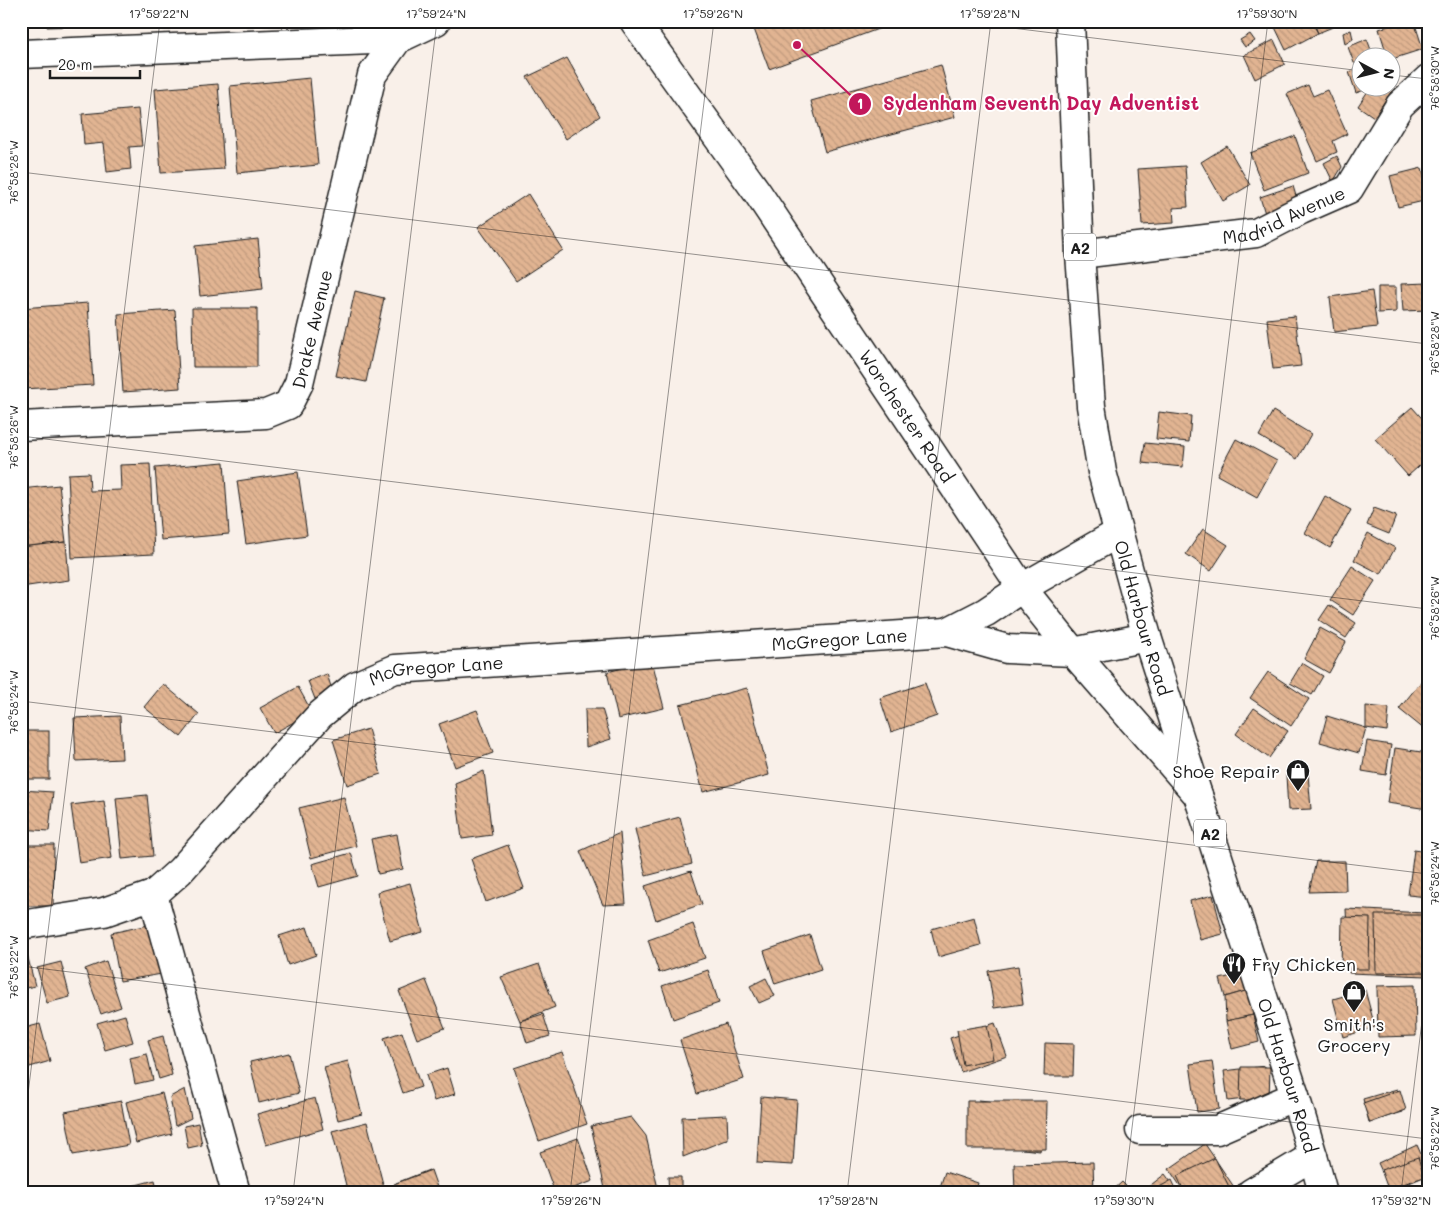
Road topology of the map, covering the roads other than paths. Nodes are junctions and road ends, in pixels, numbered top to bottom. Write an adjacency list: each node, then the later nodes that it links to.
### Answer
1 (436, 21): 4 (street, Drake Avenue)
2 (634, 21): 10 (street, Worchester Road)
3 (1070, 21): 7 (street, Old Harbour Road / A2)
4 (398, 39): 5 (street); 8 (street, Drake Avenue)
5 (21, 54)
6 (1428, 79): 7 (street, Madrid Avenue)
7 (1080, 254): 9 (street, Old Harbour Road / A2)
8 (21, 426)
9 (1118, 533): 10 (street, McGregor Lane); 12 (street, Old Harbour Road / A2)
10 (1022, 588): 11 (street, McGregor Lane); 13 (street, Worchester Road)
11 (946, 632): 13 (street, McGregor Lane); 15 (street, McGregor Lane)
12 (1147, 637): 13 (street, McGregor Lane); 14 (street, Old Harbour Road / A2)
13 (1073, 652): 14 (street, Worchester Road)
14 (1198, 794): 17 (street, Old Harbour Road / A2)
15 (153, 895): 16 (street, McGregor Lane); 20 (street)
16 (21, 925)
17 (1295, 1096): 18 (street); 19 (street, Old Harbour Road / A2)
18 (1140, 1130)
19 (1313, 1156): 21 (street); 22 (street, Old Harbour Road / A2)
20 (236, 1193)
21 (1251, 1193)
22 (1323, 1193)

